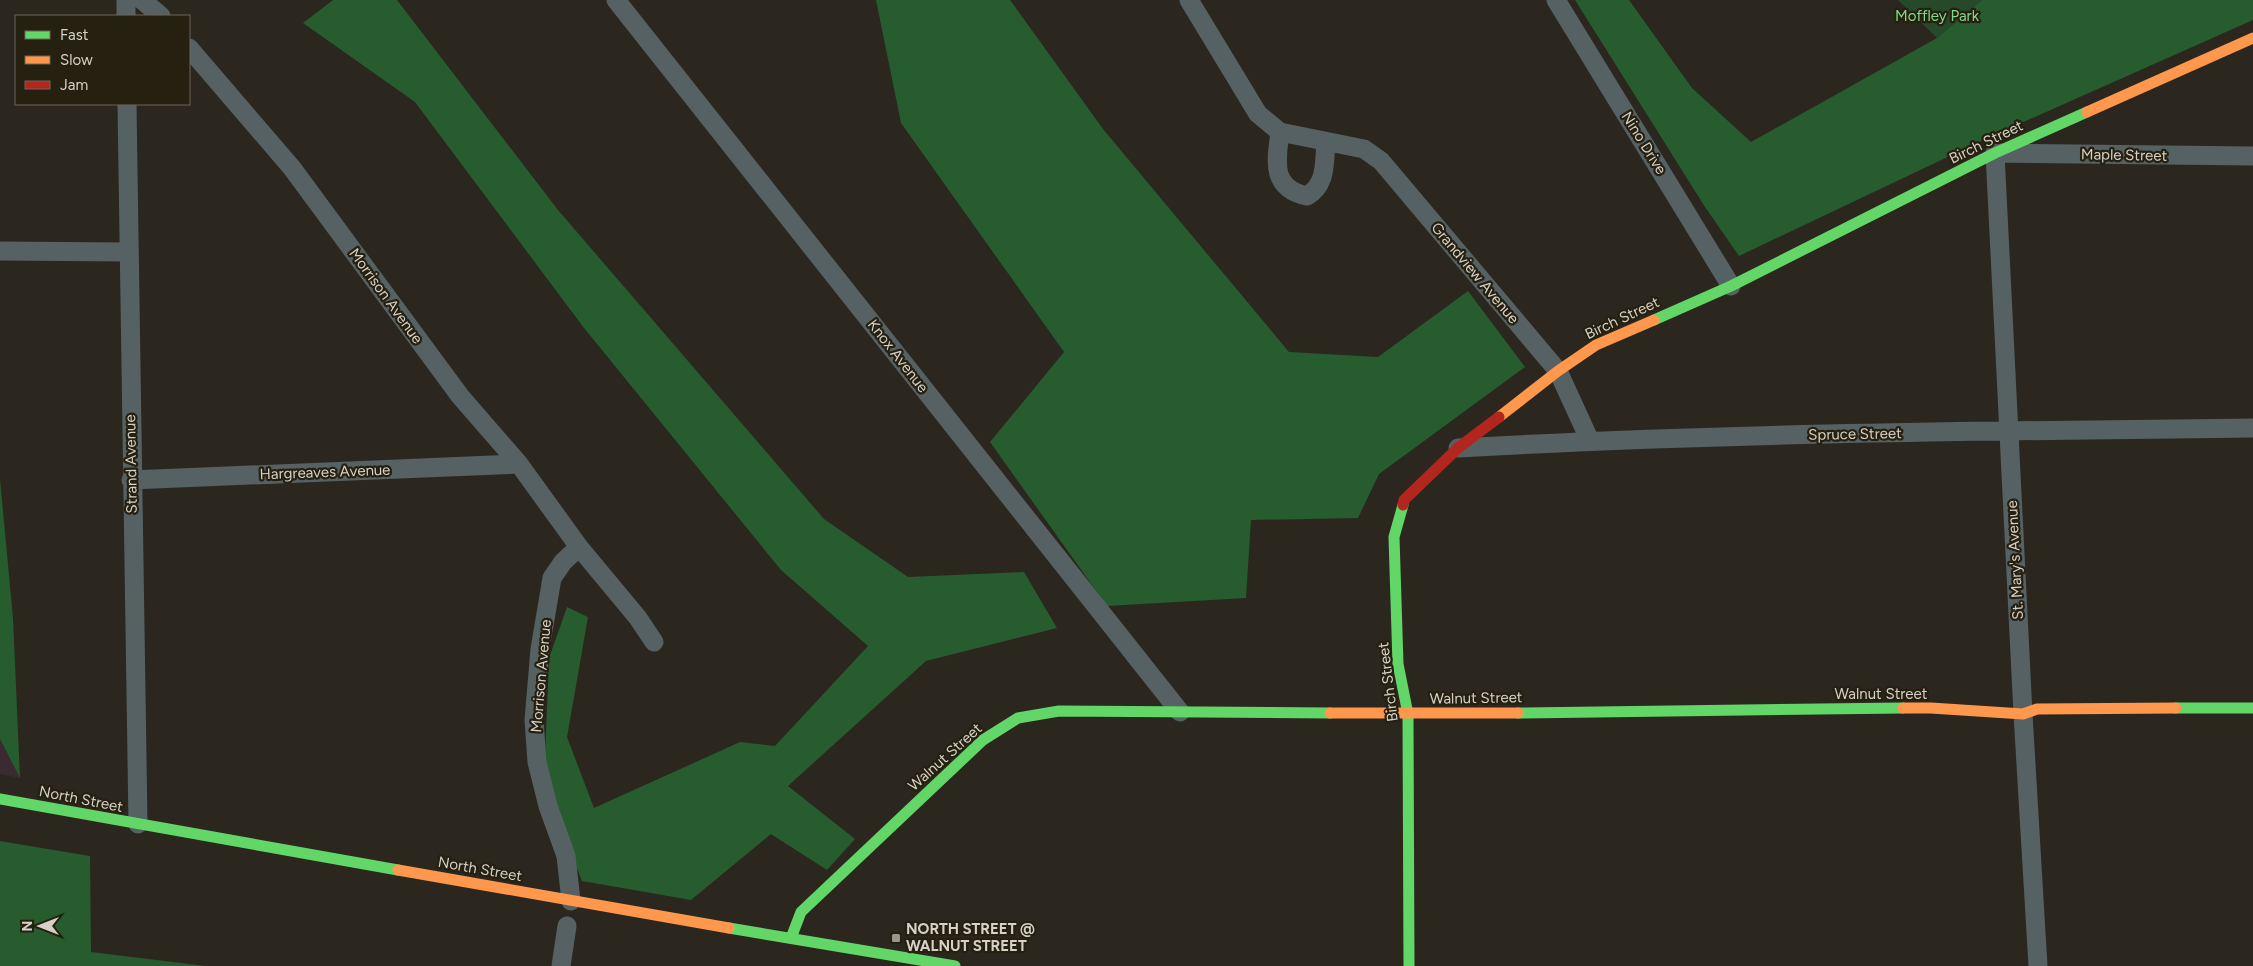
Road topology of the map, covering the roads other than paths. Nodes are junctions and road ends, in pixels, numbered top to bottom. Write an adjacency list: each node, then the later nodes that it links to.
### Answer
1 (126, 0): 6 (street)
2 (142, 0): 7 (street)
3 (616, 0): 28 (street, Knox Avenue)
4 (1189, 0): 11 (street, Grandview Avenue)
5 (1556, 0): 17 (street, Nino Drive)
6 (126, 15)
7 (160, 15)
8 (2253, 38): 13 (street, Birch Street)
9 (190, 49): 23 (street, Morrison Avenue)
10 (127, 105): 16 (street, Strand Avenue)
11 (1280, 132): 12 (street, Grandview Avenue); 12 (street)
12 (1326, 142): 18 (street, Grandview Avenue)
13 (1995, 153): 14 (street, Maple Street); 17 (street, Birch Street); 20 (street, St. Mary's Avenue)
14 (2253, 156)
15 (0, 250): 16 (street)
16 (127, 252): 24 (street, Strand Avenue)
17 (1732, 286): 18 (street, Birch Street)
18 (1558, 370): 21 (street, Grandview Avenue); 22 (street, Birch Street)
19 (2253, 428): 20 (street, Spruce Street)
20 (2009, 431): 21 (street, Spruce Street); 30 (street, St. Mary's Avenue)
21 (1590, 441): 22 (street, Spruce Street)
22 (1458, 448): 29 (street, Birch Street)
23 (519, 464): 24 (street, Hargreaves Avenue); 25 (street, Morrison Avenue)
24 (131, 480): 32 (street, Strand Avenue)
25 (579, 547): 26 (street, Morrison Avenue); 33 (street, Morrison Avenue)
26 (654, 642)
27 (2253, 708): 30 (street, Walnut Street)
28 (1180, 712): 29 (street, Walnut Street); 35 (street, Walnut Street)
29 (1408, 714): 30 (street, Walnut Street); 38 (street, Birch Street)
30 (2023, 714): 39 (street, St. Mary's Avenue)
31 (0, 799): 32 (street, North Street)
32 (138, 824): 33 (street, North Street)
33 (571, 901): 35 (street, North Street)
34 (567, 926): 36 (street)
35 (791, 938): 37 (street, North Street)
36 (561, 966)
37 (955, 966)
38 (1409, 966)
39 (2038, 966)

